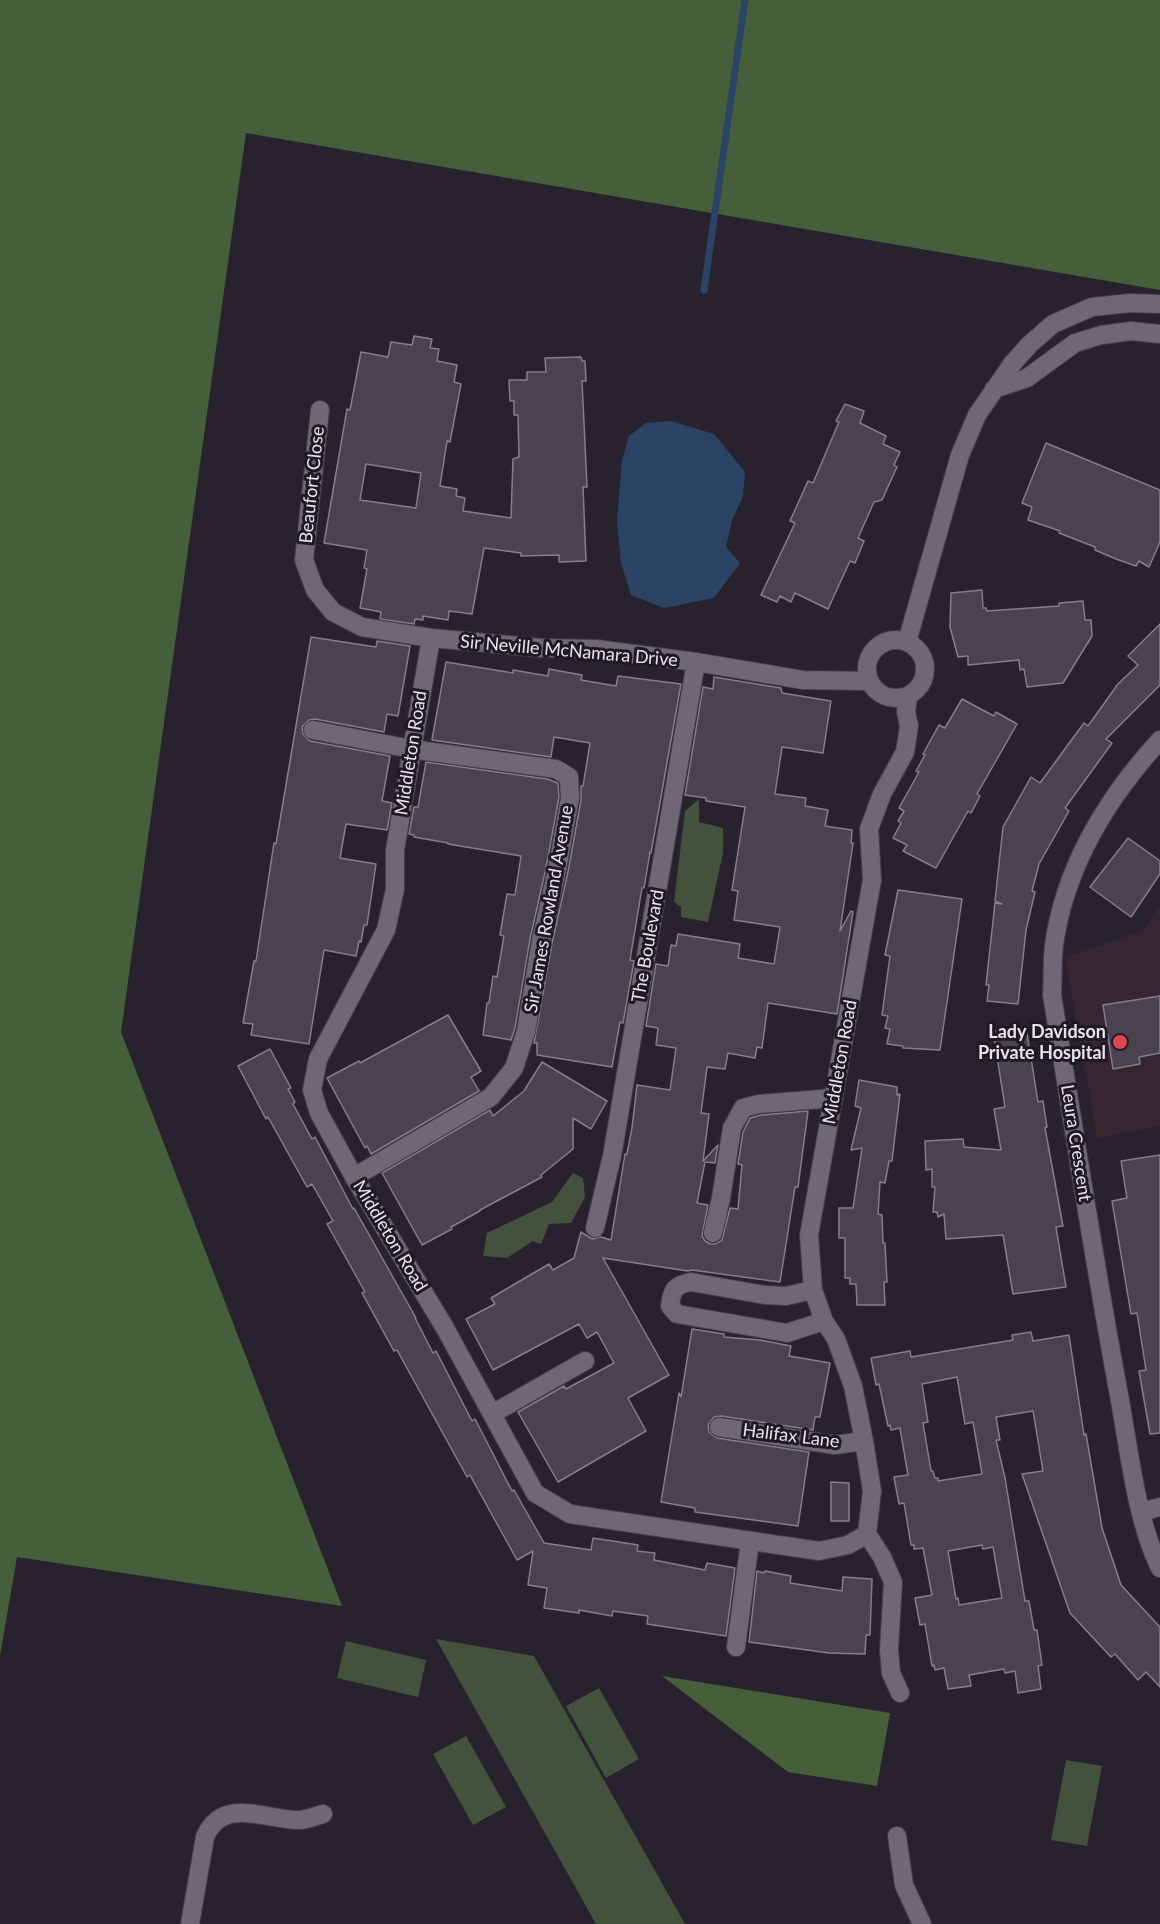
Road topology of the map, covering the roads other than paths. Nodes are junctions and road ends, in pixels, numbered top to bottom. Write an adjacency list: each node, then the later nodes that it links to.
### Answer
1 (1160, 304): 3 (street)
2 (1160, 334): 3 (street)
3 (994, 389): 7 (street)
4 (320, 411): 5 (street, Beaufort Close)
5 (303, 560): 6 (street, Sir Neville McNamara Drive)
6 (431, 638): 8 (street, Sir Neville McNamara Drive); 13 (street, Middleton Road)
7 (907, 642): 9 (street); 10 (street)
8 (696, 662): 9 (street, Sir Neville McNamara Drive); 16 (street, The Boulevard)
9 (869, 681): 10 (street)
10 (908, 696): 14 (street, Middleton Road)
11 (313, 730): 13 (street, Sir James Rowland Avenue)
12 (1160, 740): 25 (street, Leura Crescent)
13 (411, 749): 15 (street, Middleton Road); 15 (street, Sir James Rowland Avenue)
14 (834, 1098): 17 (street); 18 (street, Middleton Road)
15 (354, 1176): 21 (street, Middleton Road)
16 (595, 1228)
17 (713, 1233)
18 (813, 1290): 19 (street, Middleton Road); 19 (street)
19 (824, 1321): 23 (street, Middleton Road)
20 (585, 1361): 21 (street)
21 (492, 1414): 27 (street, Middleton Road)
22 (719, 1427): 23 (street, Halifax Lane)
23 (864, 1441): 26 (street, Middleton Road)
24 (1160, 1507): 25 (street)
25 (1141, 1512): 28 (street, Leura Crescent)
26 (867, 1534): 27 (street, Middleton Road); 30 (street)
27 (750, 1541): 29 (street)
28 (1160, 1568)
29 (736, 1647)
30 (900, 1692)
31 (323, 1814): 33 (street)
32 (897, 1836): 34 (street)
33 (190, 1924)
34 (922, 1924)

